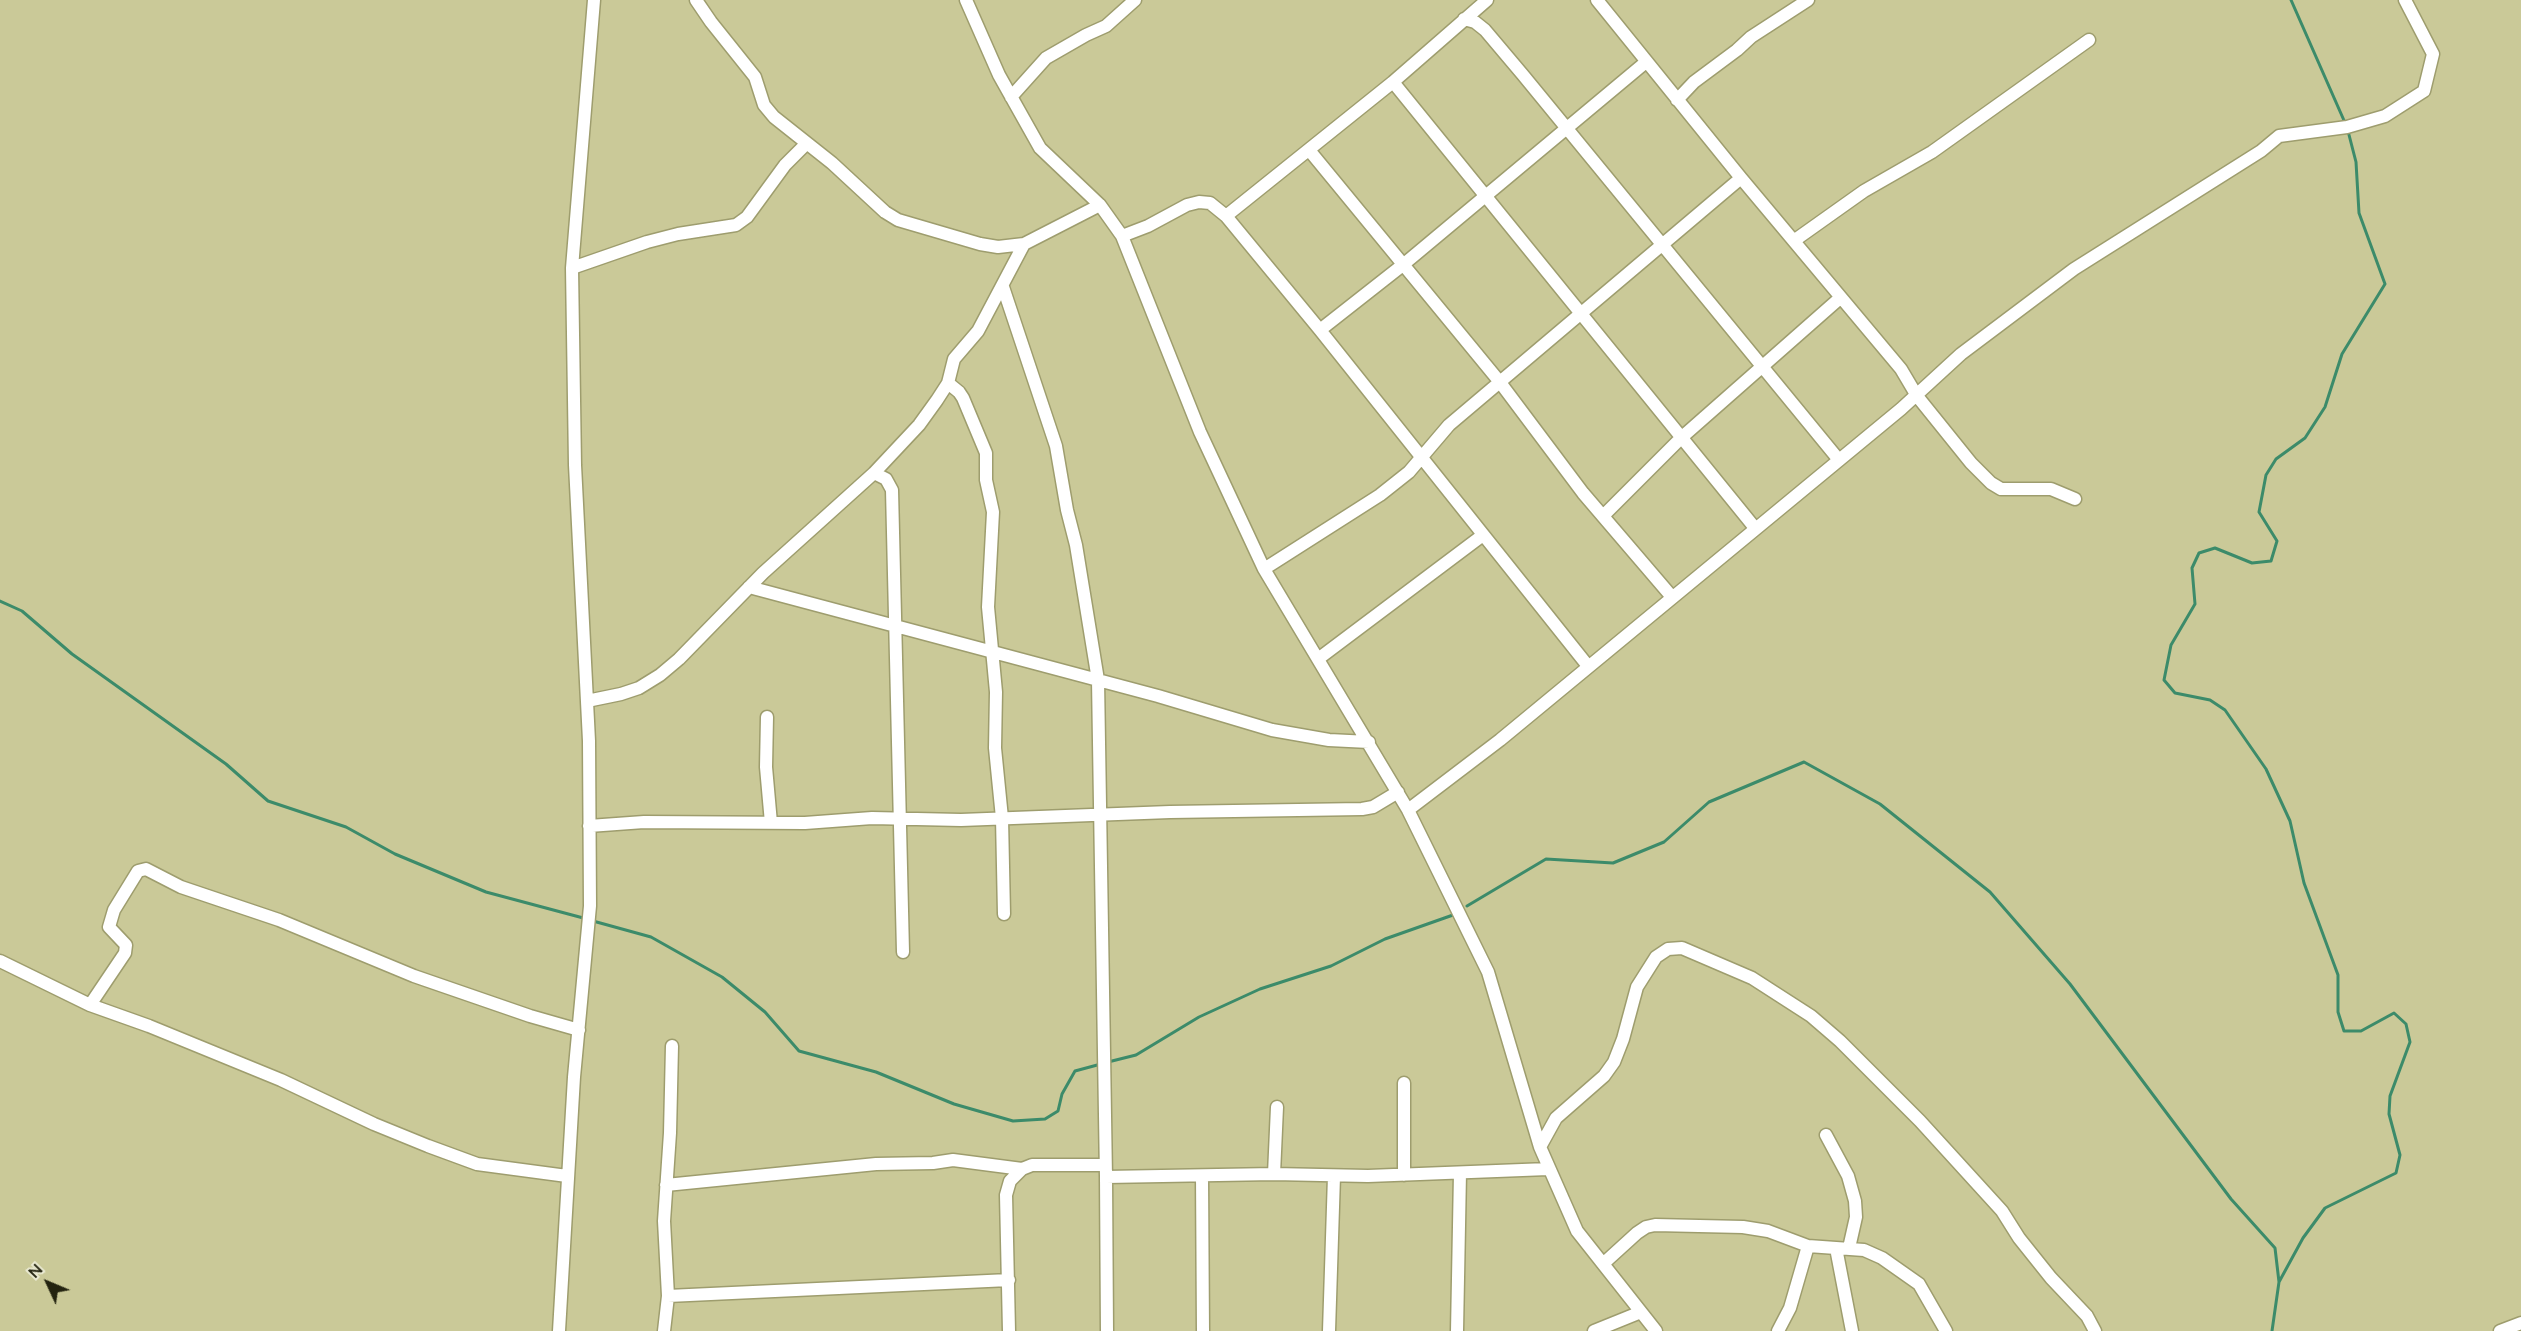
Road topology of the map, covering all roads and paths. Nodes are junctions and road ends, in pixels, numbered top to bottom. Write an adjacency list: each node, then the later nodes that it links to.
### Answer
1 (594, 0): 27 (street)
2 (696, 0): 16 (street)
3 (966, 0): 13 (street)
4 (1135, 0): 13 (street)
5 (1487, 0): 9 (street)
6 (1597, 0): 11 (street)
7 (1808, 0): 14 (street)
8 (2404, 0): 35 (street)
9 (1464, 19): 12 (street); 15 (street)
10 (2089, 40): 23 (street)
11 (1646, 62): 14 (street); 15 (street)
12 (1393, 82): 17 (street); 19 (street)
13 (1011, 97): 20 (street)
14 (1677, 100): 18 (street)
15 (1567, 129): 19 (street); 25 (street)
16 (806, 144): 24 (street); 27 (street)
17 (1309, 150): 21 (street); 26 (street)
18 (1741, 178): 23 (street); 25 (street)
19 (1487, 195): 26 (street); 30 (street)
20 (1100, 205): 22 (street); 24 (street)
21 (1226, 216): 22 (street); 31 (street)
22 (1122, 236): 44 (street)
23 (1795, 240): 29 (street)
24 (1024, 244): 28 (street)
25 (1662, 246): 30 (street); 32 (street)
26 (1404, 264): 31 (street); 33 (street)
27 (572, 268): 52 (street)
28 (1003, 287): 34 (street); 51 (street)
29 (1840, 298): 32 (street); 35 (street)
30 (1581, 314): 33 (street); 36 (street)
31 (1320, 330): 37 (street)
32 (1761, 366): 36 (street); 38 (street)
33 (1499, 381): 37 (street); 41 (street)
34 (948, 383): 39 (street); 48 (street)
35 (1917, 396): 38 (street); 40 (street)
36 (1681, 438): 41 (street); 42 (street)
37 (1421, 457): 43 (street); 44 (street)
38 (1839, 460): 42 (street)
39 (874, 473): 45 (street); 47 (street)
40 (2075, 499)
41 (1603, 516): 46 (street)
42 (1755, 528): 46 (street)
43 (1483, 535): 49 (street); 50 (street)
44 (1264, 569): 49 (street)
45 (749, 587): 47 (street); 52 (street)
46 (1672, 597): 50 (street)
47 (895, 627): 48 (street); 59 (street)
48 (993, 652): 51 (street); 58 (street)
49 (1318, 659): 54 (street)
50 (1588, 666): 56 (street)
51 (1098, 680): 54 (street); 57 (street)
52 (587, 701): 61 (street)
53 (766, 717): 60 (street)
54 (1369, 742): 55 (street)
55 (1398, 792): 56 (street); 57 (street)
56 (1408, 810): 71 (street)
57 (1100, 816): 58 (street); 74 (street)
58 (1002, 818): 59 (street); 62 (street)
59 (900, 819): 60 (street); 63 (street)
60 (771, 824): 61 (street)
61 (589, 826): 66 (street)
62 (1004, 914)
63 (903, 952)
64 (0, 962): 65 (street)
65 (90, 1005): 66 (street); 78 (street)
66 (579, 1030): 78 (street)
67 (672, 1046): 81 (street)
68 (1404, 1083): 77 (street)
69 (1277, 1107): 76 (street)
70 (1826, 1135): 83 (street)
71 (1540, 1147): 73 (street); 101 (street)
72 (1022, 1169): 74 (street); 81 (street); 85 (street)
73 (1548, 1169): 75 (street); 84 (street)
74 (1105, 1171): 79 (street); 92 (street)
75 (1460, 1173): 77 (street); 95 (street)
76 (1274, 1174): 79 (street); 80 (street)
77 (1404, 1175): 80 (street)
78 (567, 1176): 89 (street)
79 (1202, 1176): 93 (street)
80 (1334, 1176): 94 (street)
81 (666, 1185): 86 (street)
82 (1808, 1246): 83 (street); 84 (street); 98 (street)
83 (1843, 1248): 99 (street); 100 (street)
84 (1604, 1263): 87 (street)
85 (1009, 1280): 86 (street); 91 (street)
86 (668, 1296): 90 (street)
87 (1641, 1312): 96 (street); 97 (street)
88 (2521, 1323): 102 (street)
89 (559, 1331)
90 (664, 1331)
91 (1009, 1331)
92 (1107, 1331)
93 (1203, 1331)
94 (1329, 1331)
95 (1457, 1331)
96 (1594, 1331)
97 (1656, 1331)
98 (1778, 1331)
99 (1852, 1331)
100 (1946, 1331)
101 (2095, 1331)
102 (2500, 1331)

